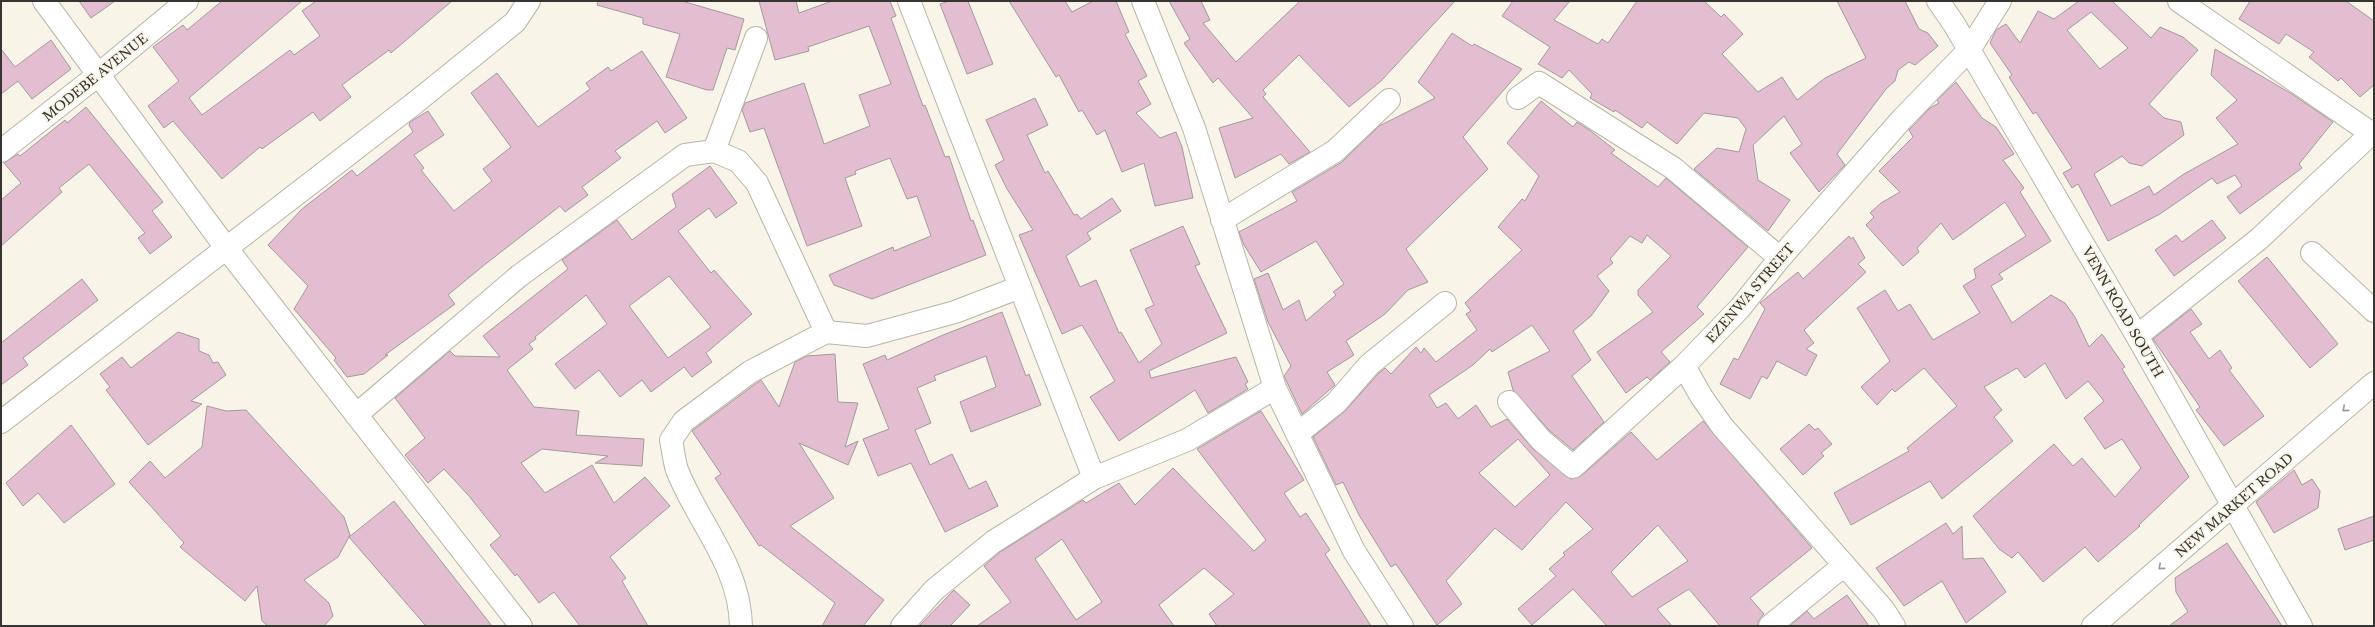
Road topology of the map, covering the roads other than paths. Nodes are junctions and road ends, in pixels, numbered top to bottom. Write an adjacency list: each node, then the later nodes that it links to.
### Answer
1 (44, 1): 11 (street)
2 (187, 1): 11 (street, MODEBE AVENUE)
3 (528, 1): 18 (street)
4 (909, 1): 21 (street)
5 (1143, 1): 17 (street)
6 (1938, 1): 10 (street, VENN ROAD SOUTH)
7 (2000, 1): 10 (street, EZENWA STREET)
8 (2180, 1): 14 (street)
9 (756, 38): 16 (street)
10 (1969, 50): 20 (street, EZENWA STREET); 25 (street, VENN ROAD SOUTH)
11 (98, 75): 15 (street, MODEBE AVENUE); 18 (street)
12 (1518, 98): 20 (street)
13 (1389, 100): 17 (street)
14 (2373, 132): 25 (street)
15 (1, 151)
16 (714, 151): 24 (street); 30 (street)
17 (1222, 220): 28 (street)
18 (227, 249): 30 (street); 31 (street)
19 (2312, 253): 23 (street)
20 (1780, 258): 26 (street, EZENWA STREET)
21 (1020, 287): 24 (street); 33 (street)
22 (1445, 302): 32 (street)
23 (2374, 312)
24 (826, 332): 37 (street)
25 (2137, 336): 34 (street, VENN ROAD SOUTH)
26 (1684, 366): 29 (street, EZENWA STREET); 35 (street)
27 (2374, 384): 34 (street, NEW MARKET ROAD, one-way to 34)
28 (1274, 388): 32 (street); 33 (street)
29 (1509, 402)
30 (356, 415): 36 (street)
31 (1, 422)
32 (1297, 434): 39 (street)
33 (1094, 478): 38 (street)
34 (2234, 505): 42 (street, NEW MARKET ROAD, one-way to 42); 43 (street, VENN ROAD SOUTH)
35 (1843, 566): 40 (street); 41 (street)
36 (521, 626)
37 (741, 626)
38 (902, 626)
39 (1402, 626)
40 (1770, 626)
41 (1894, 626)
42 (2093, 626)
43 (2301, 626)

